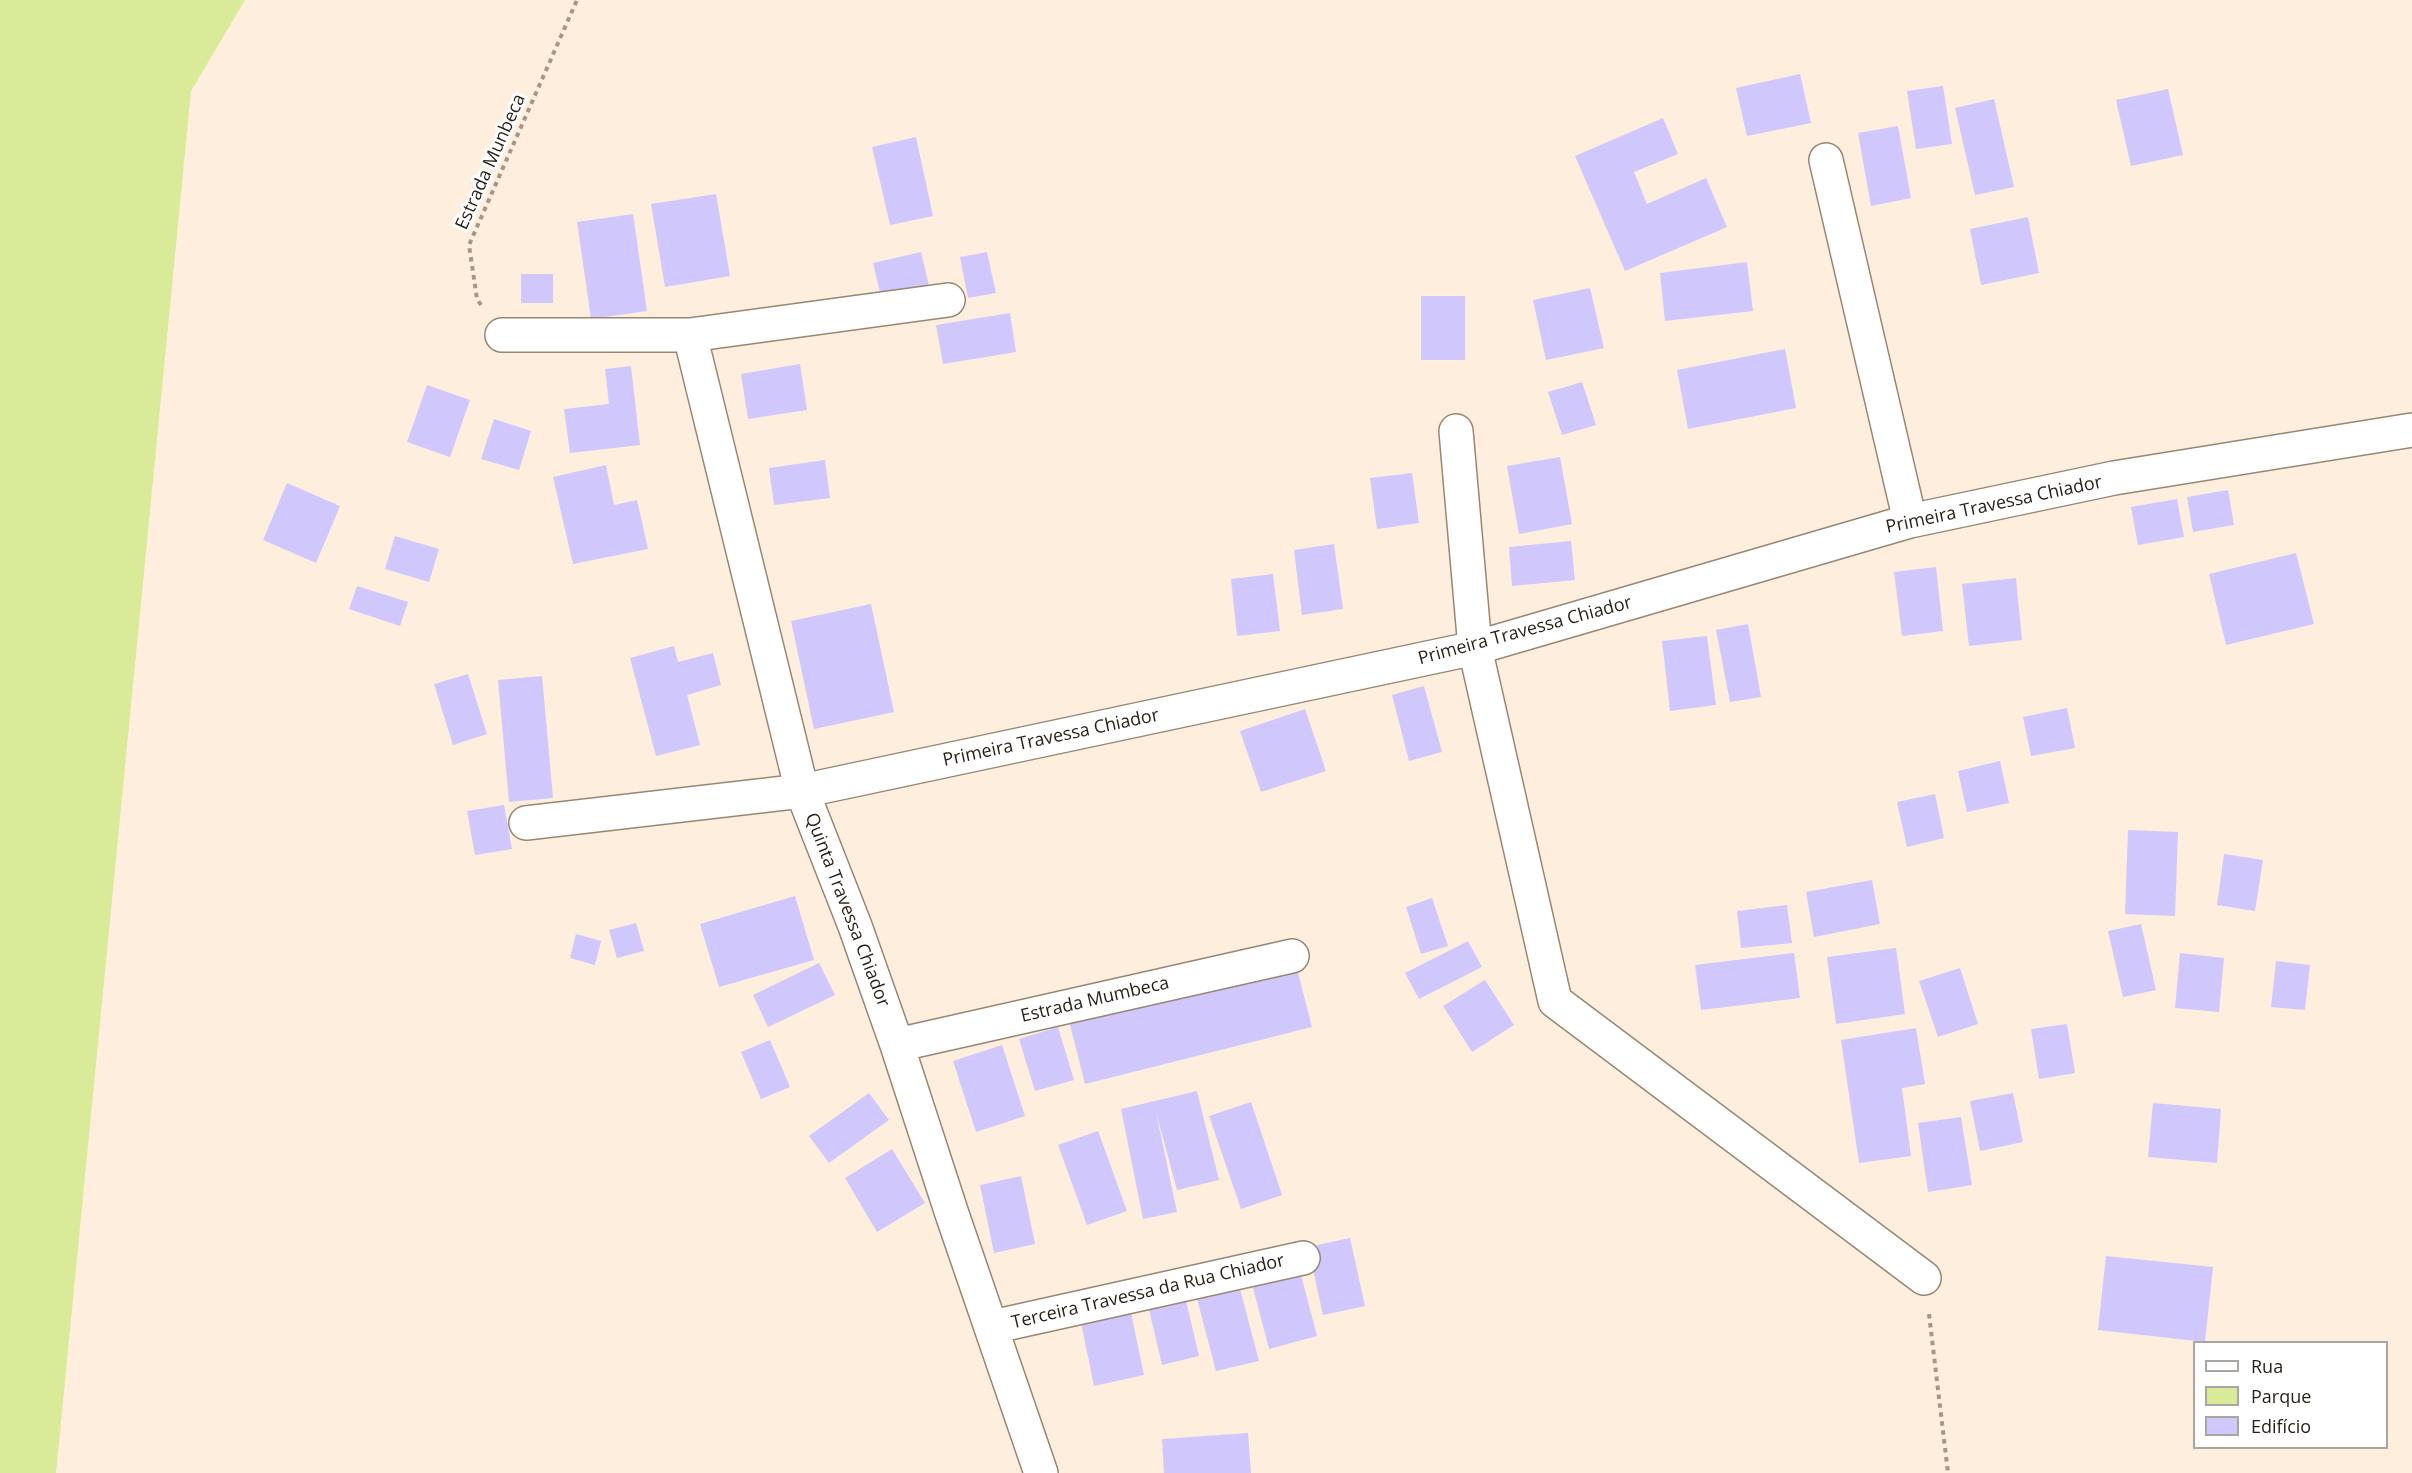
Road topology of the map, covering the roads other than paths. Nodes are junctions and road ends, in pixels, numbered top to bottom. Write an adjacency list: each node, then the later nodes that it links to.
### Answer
1 (1826, 160): 7 (street)
2 (948, 300): 4 (street)
3 (502, 335): 4 (street)
4 (690, 335): 9 (street, Quinta Travessa Chiador)
5 (2412, 430): 7 (street, Primeira Travessa Chiador)
6 (1456, 431): 8 (street)
7 (1910, 521): 8 (street, Primeira Travessa Chiador)
8 (1475, 648): 9 (street, Primeira Travessa Chiador); 14 (street)
9 (802, 791): 10 (street, Primeira Travessa Chiador); 12 (street, Quinta Travessa Chiador)
10 (526, 823)
11 (1292, 956): 12 (street, Estrada Mumbeca)
12 (897, 1045): 15 (street, Quinta Travessa Chiador)
13 (1303, 1258): 15 (street, Terceira Travessa da Rua Chiador)
14 (1924, 1278)
15 (992, 1327): 16 (street, Quinta Travessa Chiador)
16 (1041, 1473)

